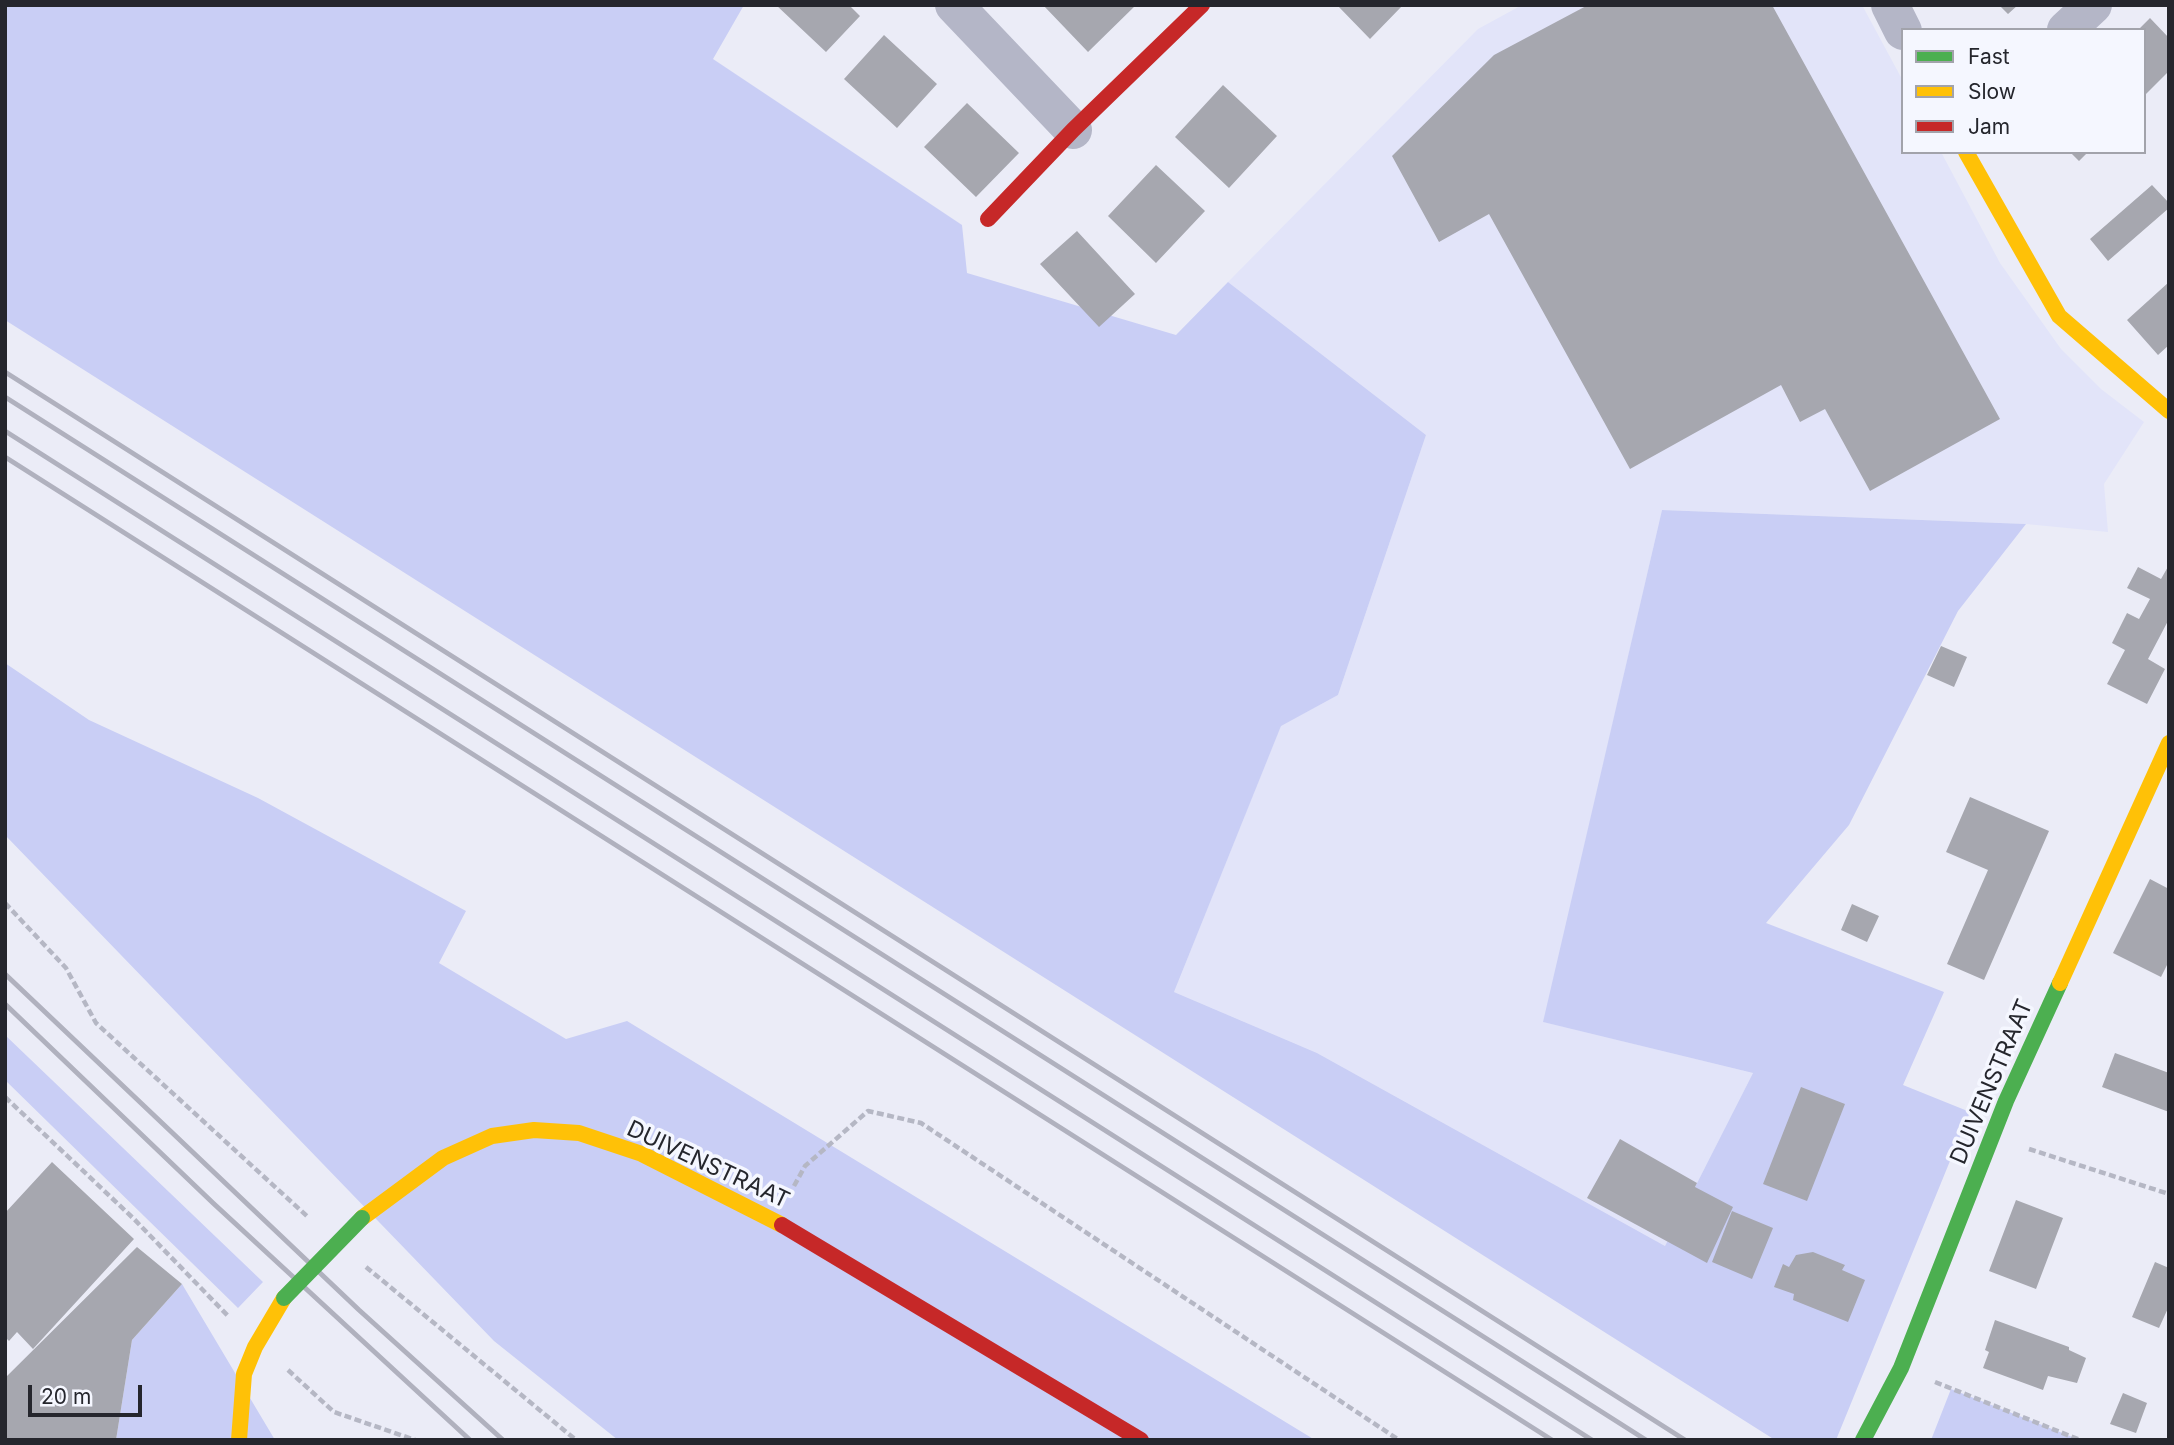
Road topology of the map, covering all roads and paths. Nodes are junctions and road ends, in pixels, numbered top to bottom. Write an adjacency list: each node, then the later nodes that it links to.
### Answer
1 (954, 5): 7 (street)
2 (1202, 5): 7 (street)
3 (1890, 5): 5 (street)
4 (2093, 5): 6 (street)
5 (1902, 28)
6 (2068, 28)
7 (1073, 130): 9 (street)
8 (1967, 154): 10 (street)
9 (988, 219)
10 (2169, 411)
11 (2169, 743): 14 (street, DUIVENSTRAAT)
12 (5, 903): 16 (path)
13 (5, 1097): 19 (path)
14 (1992, 1137): 15 (path); 21 (street, DUIVENSTRAAT)
15 (2169, 1194)
16 (311, 1220)
17 (774, 1220): 22 (street, DUIVENSTRAAT, bridge); 25 (street, DUIVENSTRAAT); 26 (path)
18 (356, 1258): 24 (path)
19 (236, 1324)
20 (280, 1362): 23 (path)
21 (1901, 1368): 27 (street, DUIVENSTRAAT); 28 (path)
22 (239, 1440)
23 (415, 1440)
24 (576, 1440)
25 (1141, 1440)
26 (1399, 1440)
27 (1863, 1440)
28 (2080, 1440)

